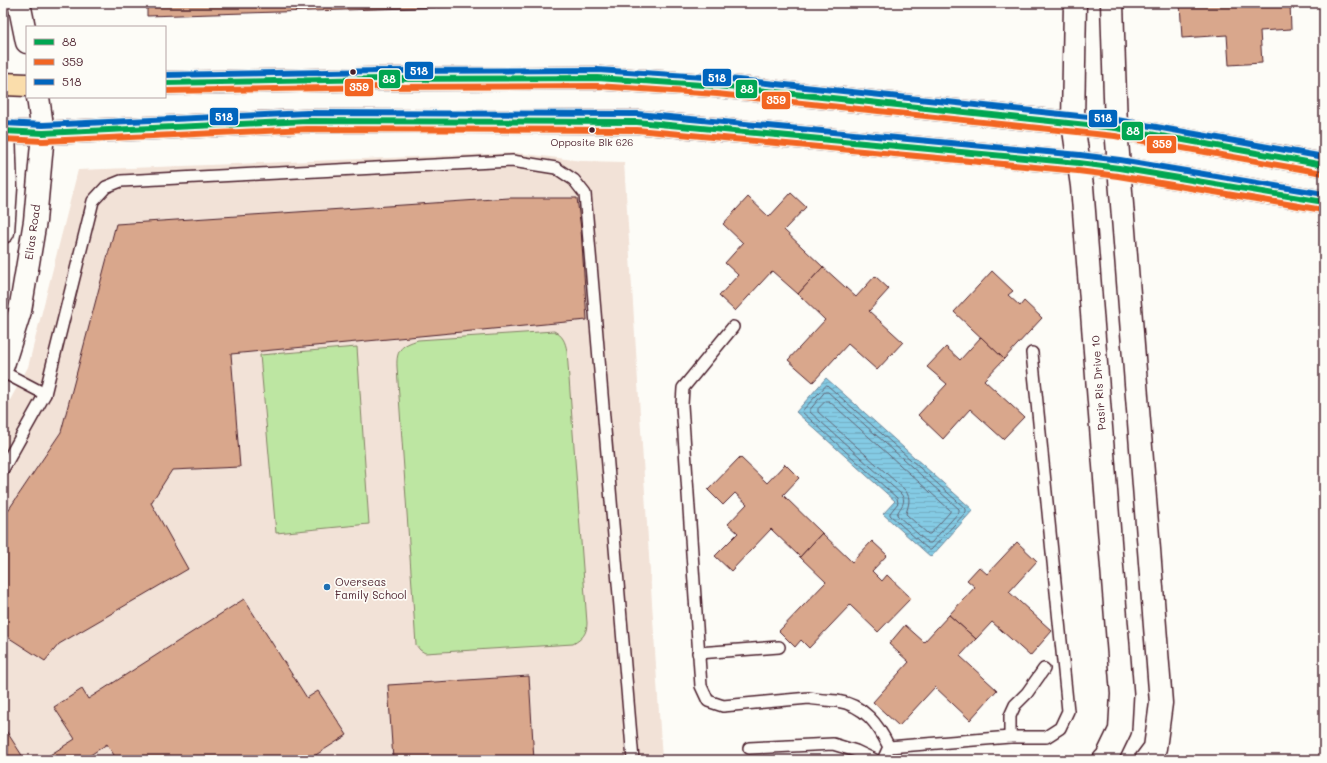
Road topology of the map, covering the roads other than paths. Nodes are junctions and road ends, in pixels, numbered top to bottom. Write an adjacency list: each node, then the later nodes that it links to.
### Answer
1 (18, 3): 4 (street)
2 (1075, 3): 9 (street, Pasir Ris Drive 10)
3 (1112, 3): 10 (street)
4 (26, 38)
5 (166, 83): 9 (main road)
6 (3, 84): 7 (main road)
7 (26, 85)
8 (38, 98): 12 (street, Elias Road)
9 (1073, 123): 10 (main road); 13 (street, Pasir Ris Drive 10)
10 (1116, 128): 14 (main road); 15 (street)
11 (3, 129): 12 (main road); 17 (street)
12 (43, 132): 13 (main road); 20 (street, Elias Road)
13 (1079, 163): 15 (main road); 33 (street, Pasir Ris Drive 10)
14 (1324, 165)
15 (1119, 168): 16 (main road); 34 (street)
16 (1324, 202)
17 (3, 232)
18 (733, 327): 25 (lane)
19 (1032, 353): 27 (lane)
20 (3, 365)
21 (3, 372): 22 (lane)
22 (46, 394): 23 (lane); 30 (lane)
23 (3, 469)
24 (779, 647): 25 (lane)
25 (698, 653): 28 (lane)
26 (1044, 669): 27 (lane)
27 (1010, 737): 28 (lane)
28 (888, 747): 32 (lane)
29 (749, 748): 31 (lane)
30 (633, 760)
31 (875, 760)
32 (883, 760)
33 (1104, 760)
34 (1146, 760)

